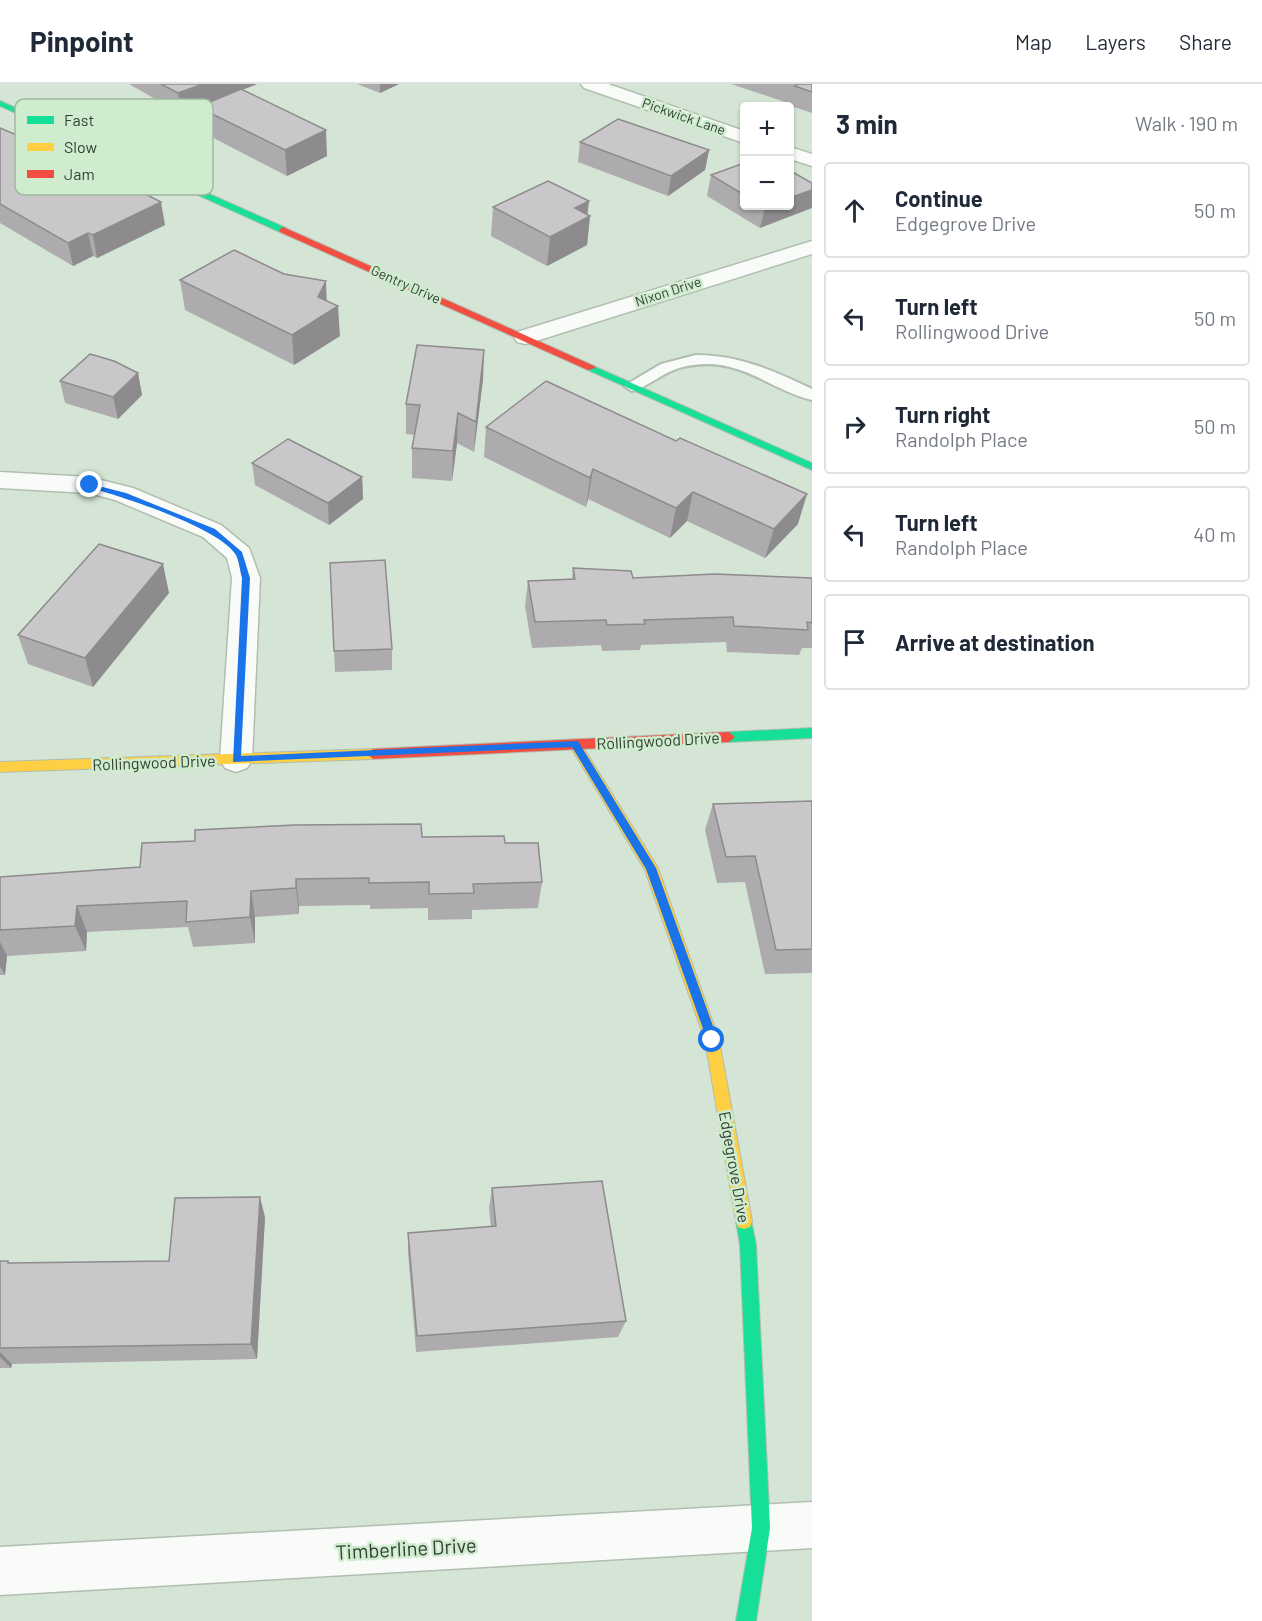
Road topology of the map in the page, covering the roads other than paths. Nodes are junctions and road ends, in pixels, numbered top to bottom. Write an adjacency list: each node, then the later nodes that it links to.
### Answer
1 (590, 84): 4 (street, Pickwick Lane)
2 (0, 103): 3 (street, Gentry Drive)
3 (15, 110)
4 (740, 136)
5 (794, 155): 6 (street)
6 (812, 160)
7 (206, 195): 9 (street, Gentry Drive)
8 (812, 247): 9 (street, Nixon Drive)
9 (525, 337): 10 (street, Gentry Drive)
10 (632, 386): 11 (lane); 12 (street, Gentry Drive)
11 (812, 394)
12 (812, 467)
13 (0, 480): 16 (street)
14 (812, 733): 15 (street, Rollingwood Drive)
15 (575, 744): 16 (street, Rollingwood Drive); 19 (street, Edgegrove Drive)
16 (236, 760): 17 (street, Rollingwood Drive)
17 (0, 767)
18 (812, 1525): 19 (street, Timberline Drive)
19 (761, 1528): 20 (street, Timberline Drive); 21 (street, Edgegrove Drive)
20 (0, 1571)
21 (746, 1621)

